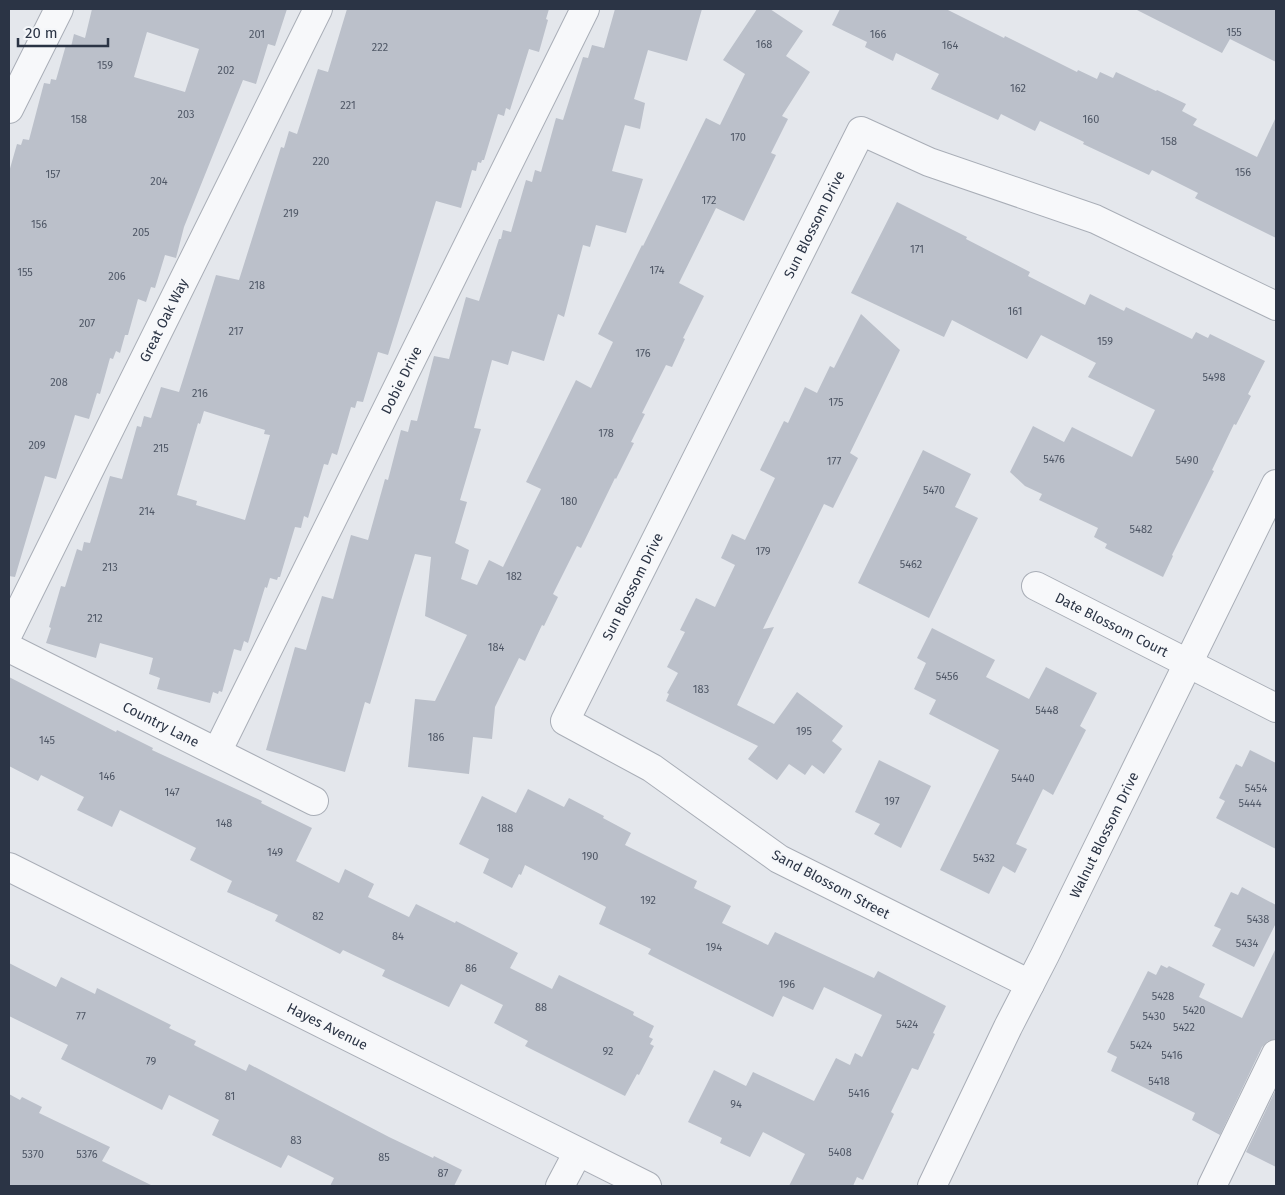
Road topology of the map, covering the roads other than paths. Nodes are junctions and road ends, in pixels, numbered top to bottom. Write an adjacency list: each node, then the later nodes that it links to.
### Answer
1 (59, 9): 4 (street)
2 (318, 9): 8 (street, Great Oak Way)
3 (584, 9): 13 (street, Dobie Drive)
4 (9, 109)
5 (1276, 306): 12 (street, Sun Blossom Drive)
6 (1276, 484): 10 (street, Walnut Blossom Drive)
7 (1036, 586): 10 (street, Date Blossom Court)
8 (9, 632)
9 (9, 648): 13 (street, Country Lane)
10 (1189, 663): 11 (street, Date Blossom Court); 16 (street, Walnut Blossom Drive)
11 (1276, 708)
12 (565, 720): 16 (street, Sand Blossom Street)
13 (217, 752): 14 (street, Country Lane)
14 (314, 801)
15 (9, 867): 18 (street, Hayes Avenue)
16 (1030, 984): 21 (street, Walnut Blossom Drive)
17 (1276, 1054): 22 (street)
18 (578, 1152): 19 (street); 20 (street, Hayes Avenue)
19 (560, 1186)
20 (647, 1186)
21 (932, 1186)
22 (1212, 1186)

